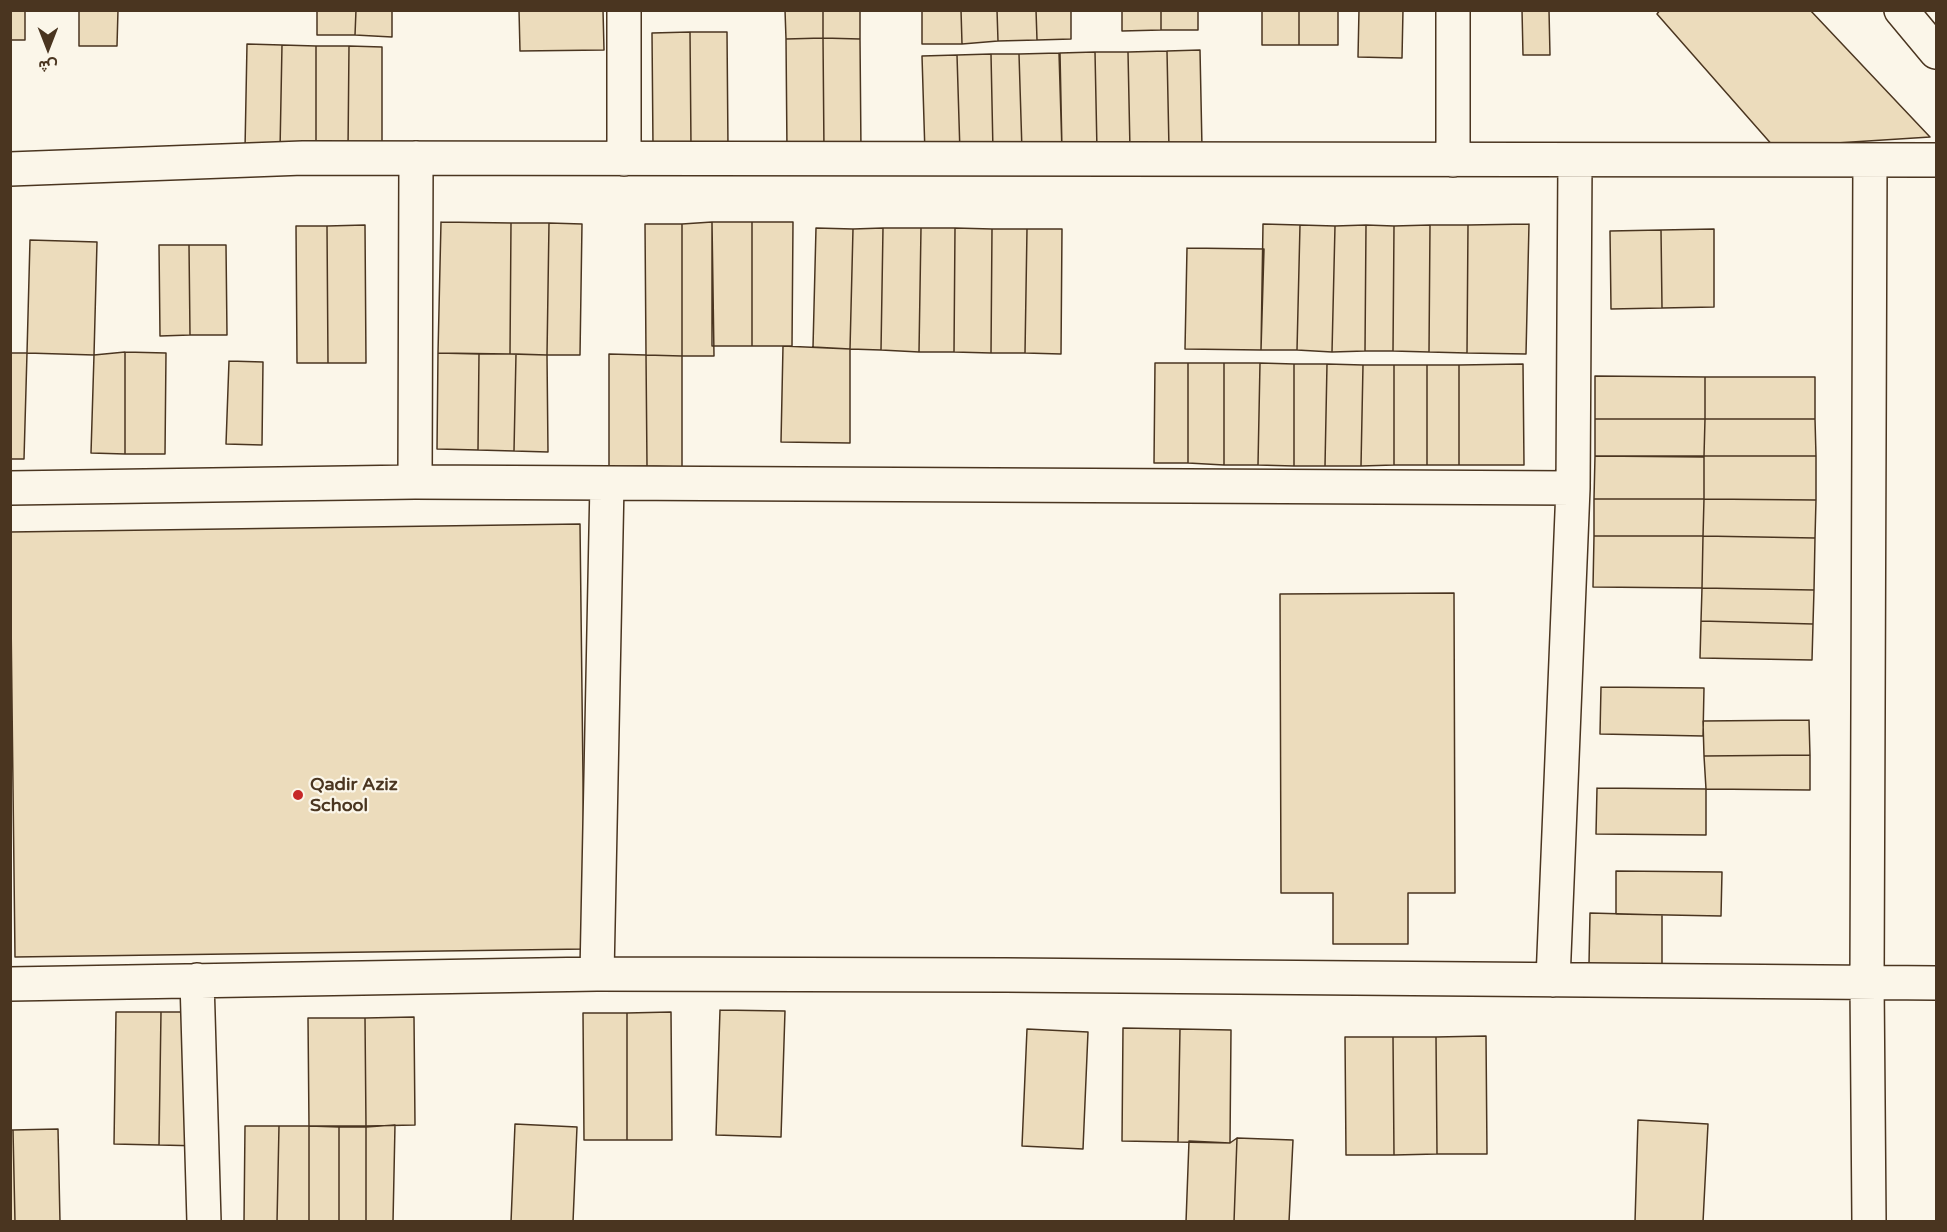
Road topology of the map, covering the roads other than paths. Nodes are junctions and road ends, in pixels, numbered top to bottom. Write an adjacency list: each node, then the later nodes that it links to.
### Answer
1 (624, 10): 6 (street)
2 (1453, 10): 7 (street)
3 (1900, 10): 4 (street)
4 (1936, 52)
5 (416, 158): 6 (street); 11 (street); 12 (street)
6 (624, 159): 7 (street)
7 (1453, 160): 8 (street)
8 (1575, 160): 9 (street); 15 (street)
9 (1870, 160): 10 (street); 19 (street)
10 (1936, 160)
11 (10, 169)
12 (415, 482): 13 (street); 14 (street)
13 (607, 483): 15 (street); 16 (street)
14 (10, 488)
15 (1573, 488): 18 (street)
16 (597, 974): 17 (street); 18 (street)
17 (197, 981): 21 (street); 22 (street)
18 (1553, 981): 19 (street)
19 (1867, 982): 20 (street); 23 (street)
20 (1936, 983)
21 (10, 984)
22 (204, 1221)
23 (1869, 1221)

